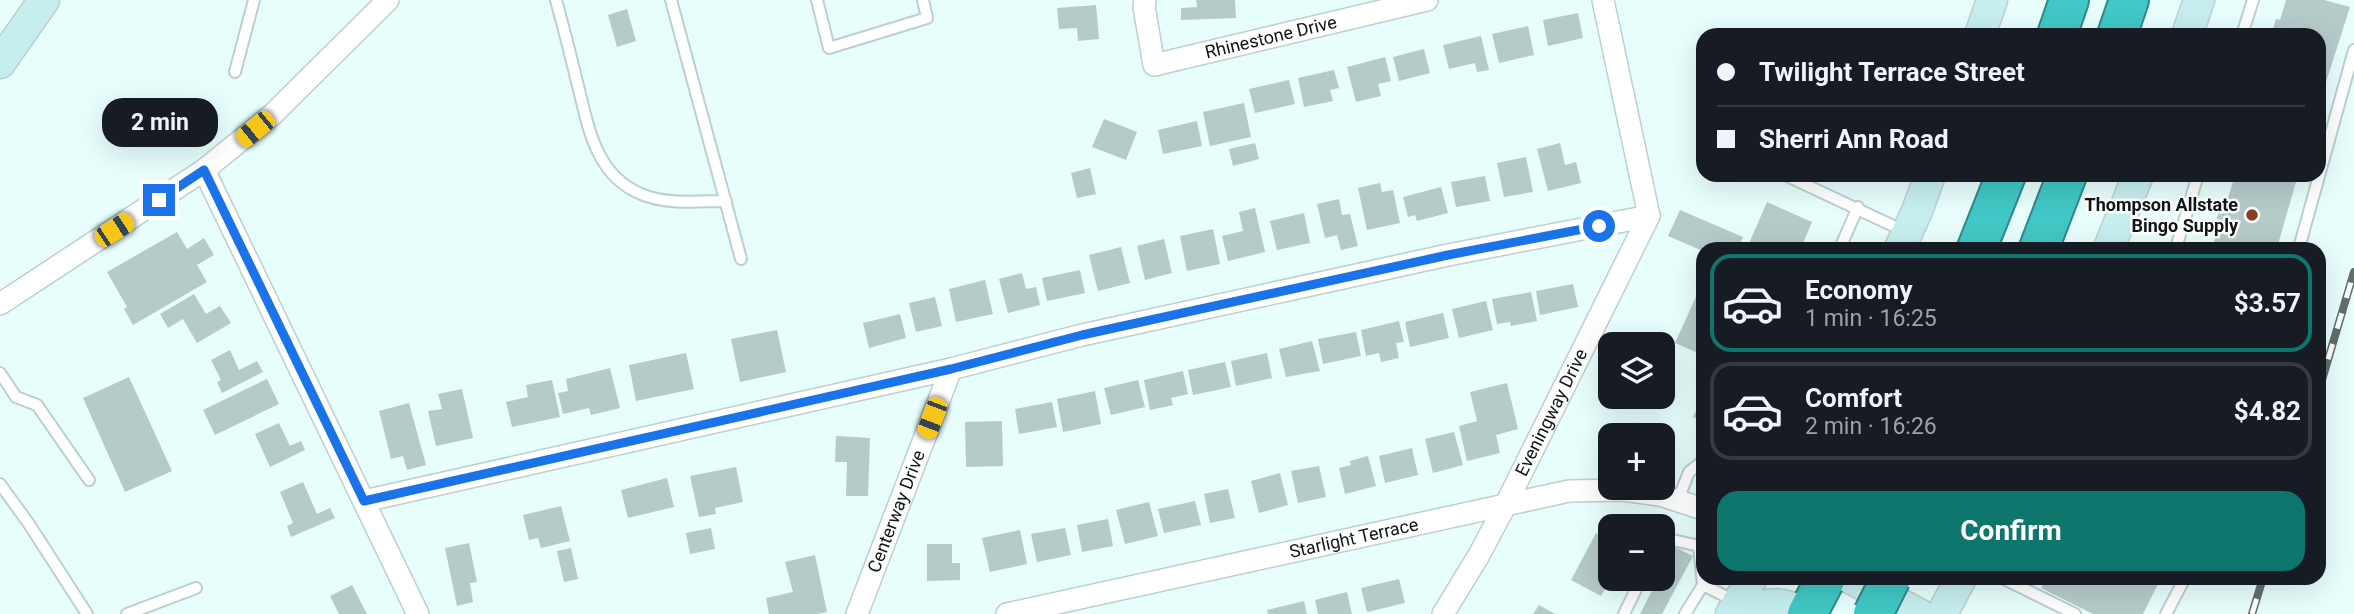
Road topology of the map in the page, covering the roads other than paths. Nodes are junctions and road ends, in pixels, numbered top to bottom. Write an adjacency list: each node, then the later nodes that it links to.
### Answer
1 (44, 0): 22 (main road)
2 (254, 0): 23 (lane)
3 (388, 0): 25 (street)
4 (556, 0): 33 (lane)
5 (671, 0): 33 (lane)
6 (817, 0): 7 (lane)
7 (923, 0)
8 (1145, 0): 9 (street, Rhinestone Drive)
9 (1427, 0)
10 (1603, 0): 35 (street)
11 (1992, 0): 16 (main road)
12 (2069, 0): 17 (highway)
13 (2129, 0): 18 (highway)
14 (2199, 0): 19 (main road)
15 (2253, 0): 20 (lane)
16 (1982, 28)
17 (2059, 28)
18 (2119, 28)
19 (2189, 28)
20 (2244, 28)
21 (2354, 50): 24 (lane)
22 (0, 63)
23 (235, 72)
24 (2326, 151)
25 (204, 170): 44 (street); 51 (street)
26 (1800, 182): 34 (lane)
27 (1927, 182): 36 (main road)
28 (2003, 182): 38 (highway)
29 (2064, 182): 39 (highway)
30 (2135, 182): 40 (main road)
31 (2196, 182): 41 (lane)
32 (2317, 182): 42 (lane)
33 (726, 201): 43 (lane)
34 (1858, 208): 36 (lane); 37 (lane)
35 (1649, 216): 45 (street); 52 (street, Eveningway Drive)
36 (1904, 240)
37 (1843, 242)
38 (1979, 242)
39 (2041, 242)
40 (2111, 242)
41 (2178, 242)
42 (2301, 242)
43 (741, 259)
44 (0, 304)
45 (951, 369): 51 (street); 69 (street, Centerway Drive)
46 (0, 373): 48 (lane)
47 (1696, 466): 50 (lane)
48 (89, 480)
49 (0, 484): 66 (lane)
50 (1678, 500): 52 (street, Starlight Terrace); 53 (street, Starlight Terrace)
51 (364, 501): 68 (street)
52 (1506, 503): 70 (street, Starlight Terrace); 71 (street, Eveningway Drive)
53 (1696, 506)
54 (1675, 539): 55 (lane)
55 (1696, 541)
56 (1703, 585): 65 (lane); 73 (lane)
57 (1822, 585): 74 (highway)
58 (1863, 585): 76 (main road)
59 (1887, 585): 75 (highway, bridge)
60 (1957, 585): 77 (main road)
61 (2027, 585): 78 (lane)
62 (2181, 585): 79 (lane)
63 (196, 588): 67 (lane)
64 (1635, 591): 72 (lane)
65 (1741, 602): 74 (main road)
66 (88, 614)
67 (127, 614)
68 (418, 614)
69 (857, 614)
70 (1007, 614)
71 (1443, 614)
72 (1624, 614)
73 (1685, 614)
74 (1806, 614)
75 (1872, 614)
76 (1919, 614)
77 (1942, 614)
78 (2075, 614)
79 (2166, 614)

